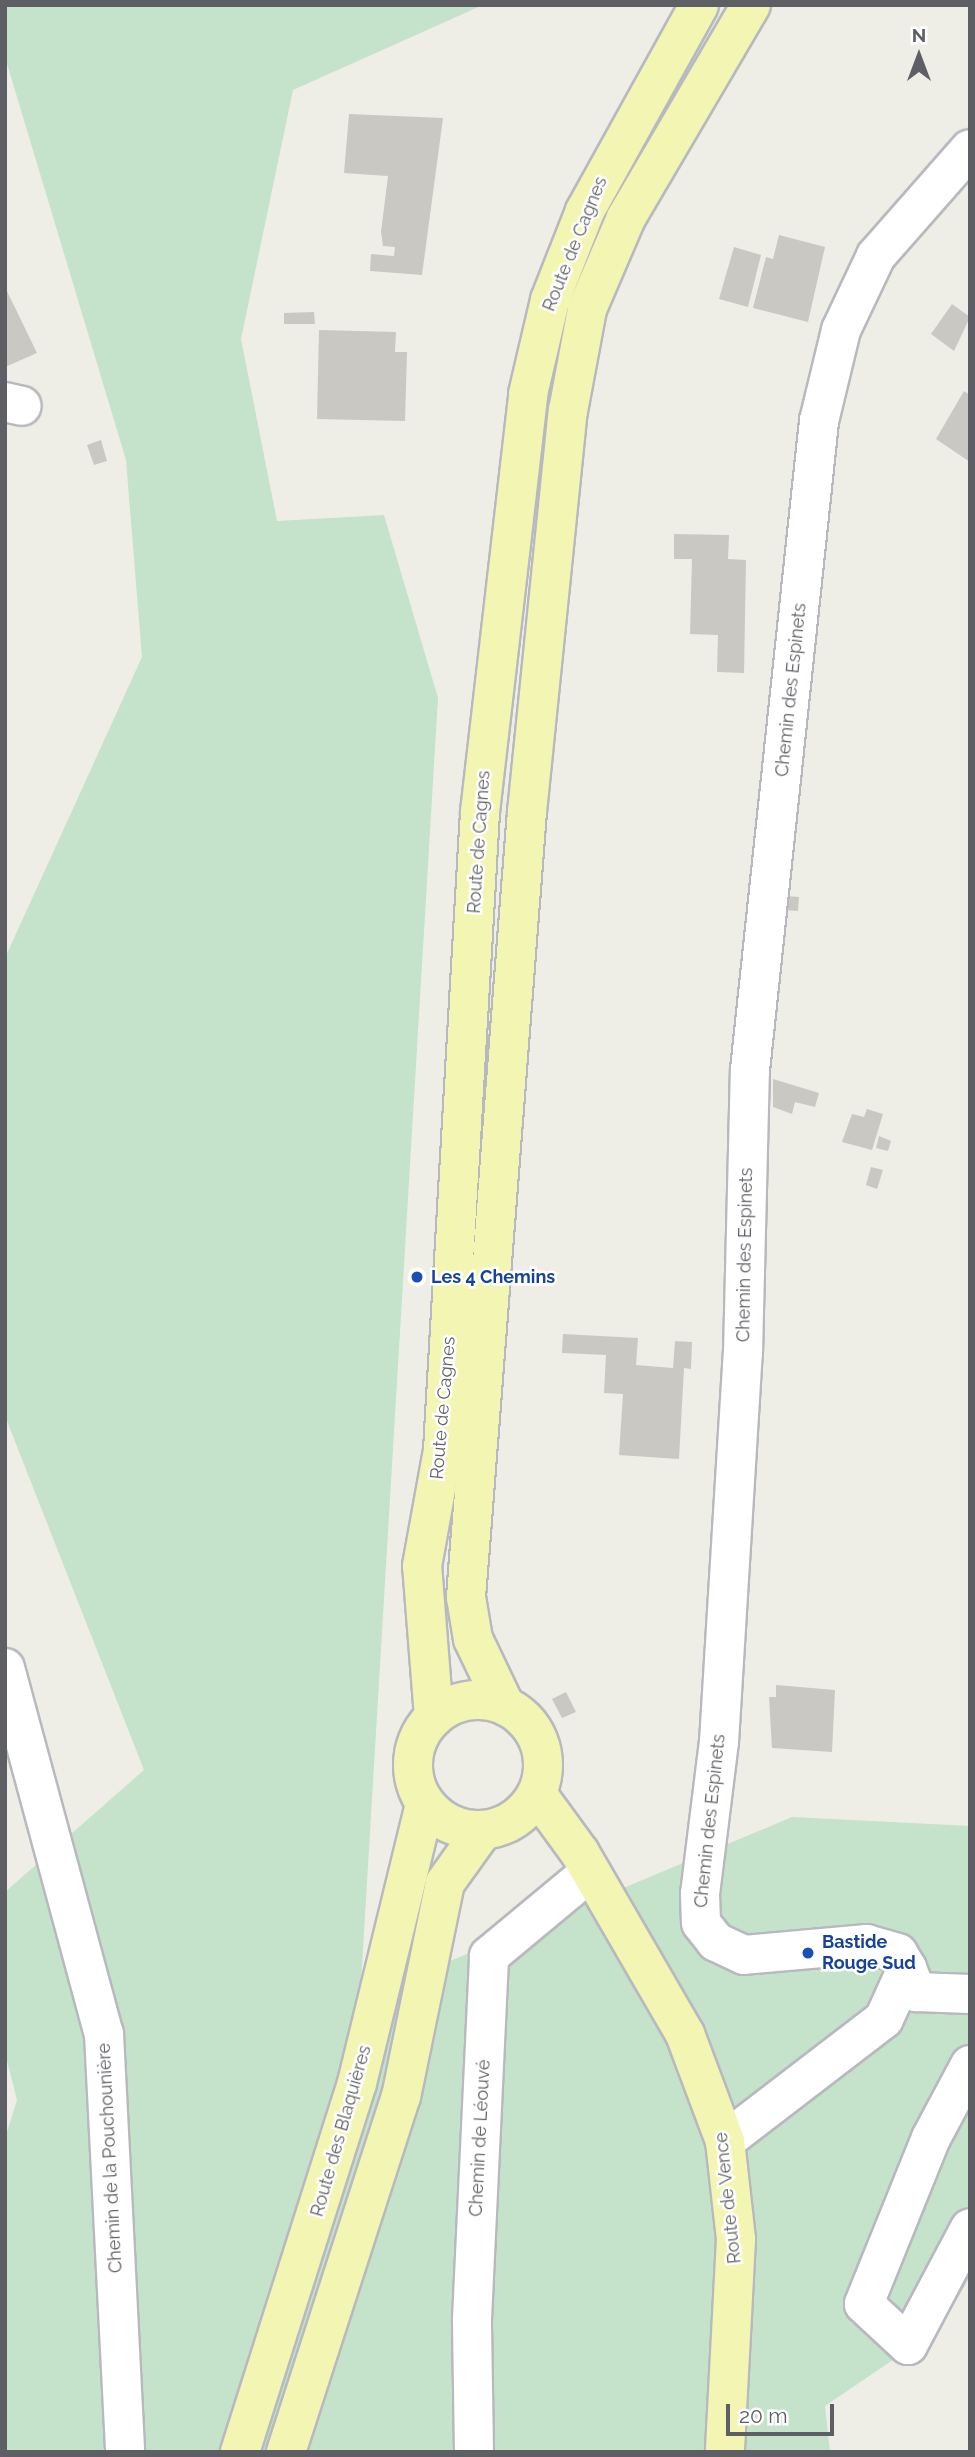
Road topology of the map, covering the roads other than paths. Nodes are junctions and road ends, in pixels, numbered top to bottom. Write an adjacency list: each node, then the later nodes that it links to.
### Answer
1 (699, 5): 6 (main road, Route de Cagnes)
2 (751, 5): 5 (main road, Route de Cagnes)
3 (970, 149): 10 (street, Chemin des Espinets)
4 (5, 1668): 15 (street, Chemin de la Pouchounière)
5 (505, 1706): 6 (main road); 8 (main road)
6 (434, 1717): 7 (main road)
7 (425, 1805): 8 (main road); 16 (main road, Route des Blaquières)
8 (510, 1815): 9 (main road, Route de Vence); 17 (main road)
9 (585, 1862): 13 (main road, Route de Vence); 18 (street, Chemin de Léouvé)
10 (907, 1968): 11 (street, Chemin des Espinets); 13 (street)
11 (970, 1994)
12 (970, 2065): 14 (street)
13 (726, 2141): 19 (main road, Route de Vence)
14 (970, 2228)
15 (125, 2452)
16 (240, 2452)
17 (286, 2452)
18 (474, 2452)
19 (726, 2452)

